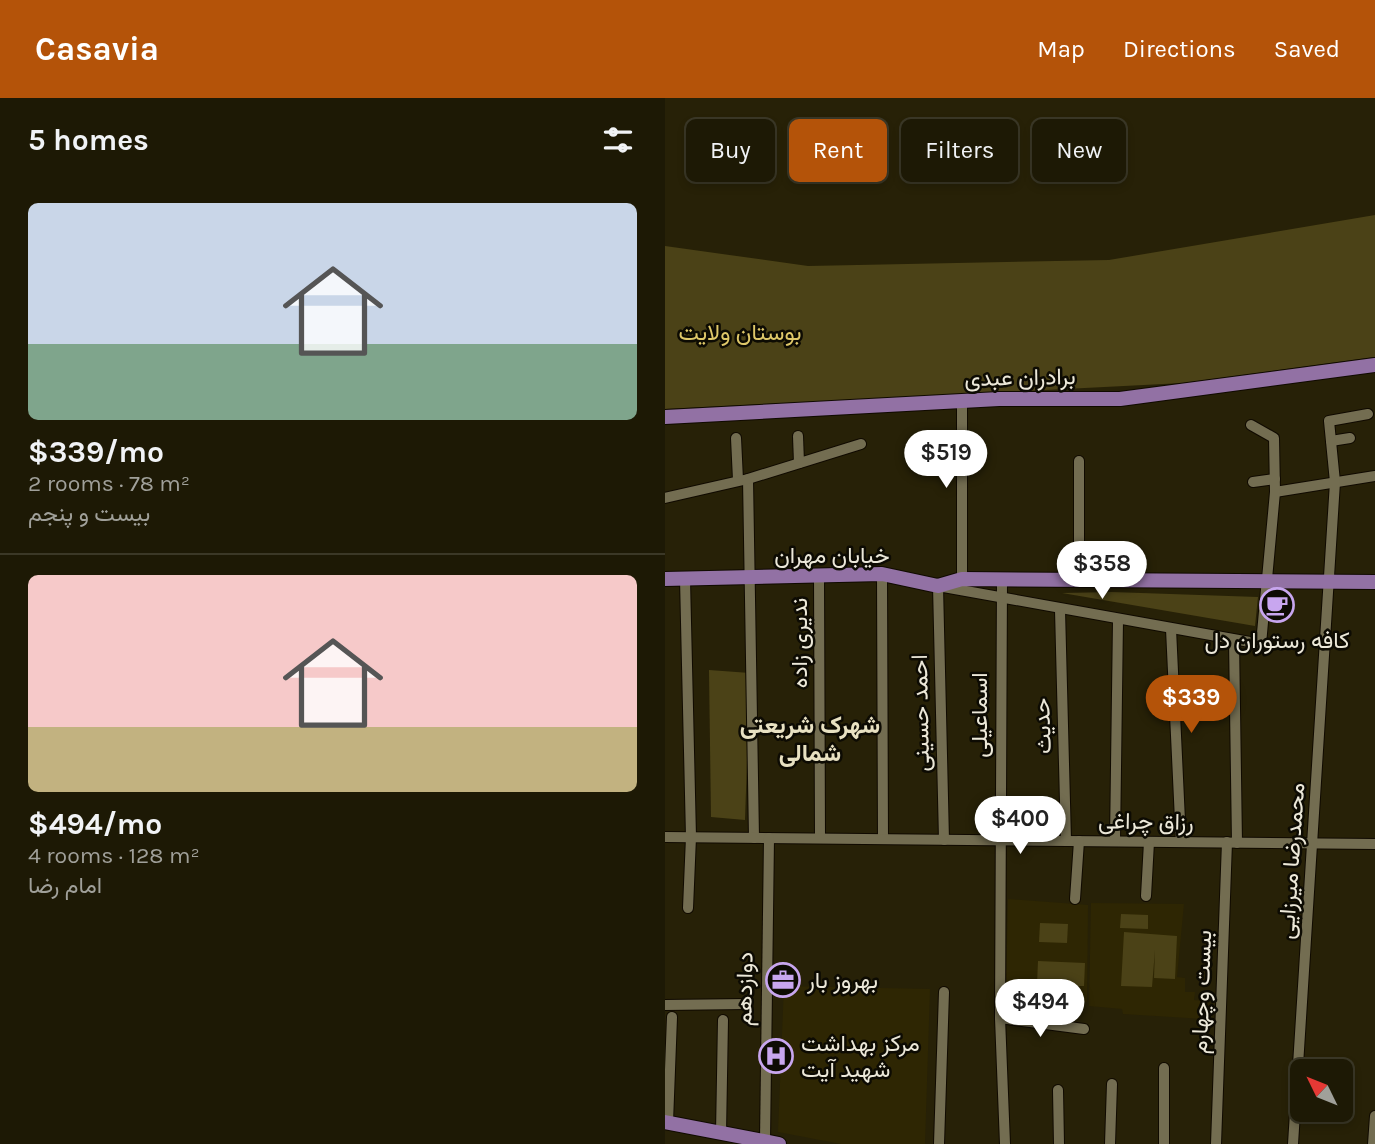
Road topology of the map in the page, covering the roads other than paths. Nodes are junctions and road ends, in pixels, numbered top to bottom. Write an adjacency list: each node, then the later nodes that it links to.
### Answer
1 (1375, 365): 2 (main road, برادران عبدی)
2 (962, 401): 4 (main road, برادران عبدی); 25 (street)
3 (1368, 414): 9 (street)
4 (665, 417)
5 (1251, 425): 14 (street)
6 (798, 436): 12 (street)
7 (736, 438): 15 (street)
8 (1350, 438): 9 (street)
9 (1331, 442): 17 (street, محمدرضا میرزایی)
10 (861, 444): 12 (street)
11 (1079, 461): 27 (street)
12 (799, 463): 15 (street)
13 (1375, 476): 17 (street)
14 (1275, 479): 16 (street); 18 (street)
15 (743, 480): 19 (street); 22 (street)
16 (1253, 482)
17 (1335, 482): 18 (street); 29 (street, محمدرضا میرزایی)
18 (1275, 492): 28 (street)
19 (665, 498)
20 (819, 574): 21 (main road, خیابان مهران); 22 (main road, خیابان مهران); 41 (street, ندیری زاده)
21 (882, 575): 31 (main road, خیابان مهران); 42 (street)
22 (752, 578): 24 (main road, خیابان مهران); 39 (street)
23 (665, 579): 24 (main road, خیابان مهران)
24 (685, 579): 38 (street)
25 (963, 579): 26 (main road, خیابان مهران); 31 (main road, خیابان مهران)
26 (1002, 580): 27 (main road, خیابان مهران); 32 (street, اسماعیلی)
27 (1079, 581): 28 (main road, خیابان مهران)
28 (1266, 581): 29 (main road, خیابان مهران); 36 (street)
29 (1329, 582): 30 (main road, خیابان مهران); 51 (street, محمدرضا میرزایی)
30 (1375, 582)
31 (938, 586): 32 (street); 43 (street, احمد حسینی)
32 (1001, 599): 33 (street); 44 (street, اسماعیلی)
33 (1060, 610): 34 (street); 45 (street, حدیث)
34 (1118, 620): 35 (street); 47 (street)
35 (1171, 629): 36 (street); 49 (street)
36 (1234, 640): 50 (street, بیست وچهارم)
37 (665, 837): 38 (street, رزاق چراغی)
38 (691, 837): 39 (street, رزاق چراغی); 55 (street)
39 (754, 838): 40 (street, رزاق چراغی)
40 (769, 838): 41 (street, رزاق چراغی); 69 (street, دوازدهم)
41 (820, 838): 42 (street, رزاق چراغی)
42 (883, 839): 43 (street, رزاق چراغی)
43 (944, 839): 44 (street, رزاق چراغی)
44 (1000, 840): 45 (street, رزاق چراغی); 60 (street, اسماعیلی)
45 (1066, 841): 46 (street, رزاق چراغی)
46 (1079, 841): 47 (street, رزاق چراغی); 54 (street)
47 (1115, 841): 48 (street, رزاق چراغی)
48 (1149, 842): 49 (street, رزاق چراغی); 53 (street)
49 (1181, 842): 50 (street, رزاق چراغی)
50 (1232, 843): 51 (street, رزاق چراغی); 75 (street, بیست وچهارم)
51 (1314, 843): 52 (street, رزاق چراغی); 76 (street, محمدرضا میرزایی)
52 (1375, 844)
53 (1146, 896)
54 (1075, 899)
55 (688, 908)
56 (944, 992): 70 (street)
57 (746, 1004): 58 (street)
58 (665, 1005)
59 (672, 1017): 67 (street)
60 (1000, 1018): 62 (street); 71 (street, اسماعیلی)
61 (723, 1020): 68 (street)
62 (1084, 1029)
63 (1164, 1068): 74 (street)
64 (1112, 1084): 73 (street)
65 (1058, 1090): 72 (street)
66 (1375, 1116): 77 (street)
67 (667, 1122): 68 (main road)
68 (722, 1133): 69 (main road)
69 (772, 1143)
70 (939, 1144)
71 (1005, 1144)
72 (1059, 1144)
73 (1110, 1144)
74 (1164, 1144)
75 (1216, 1144)
76 (1293, 1144)
77 (1373, 1144)

